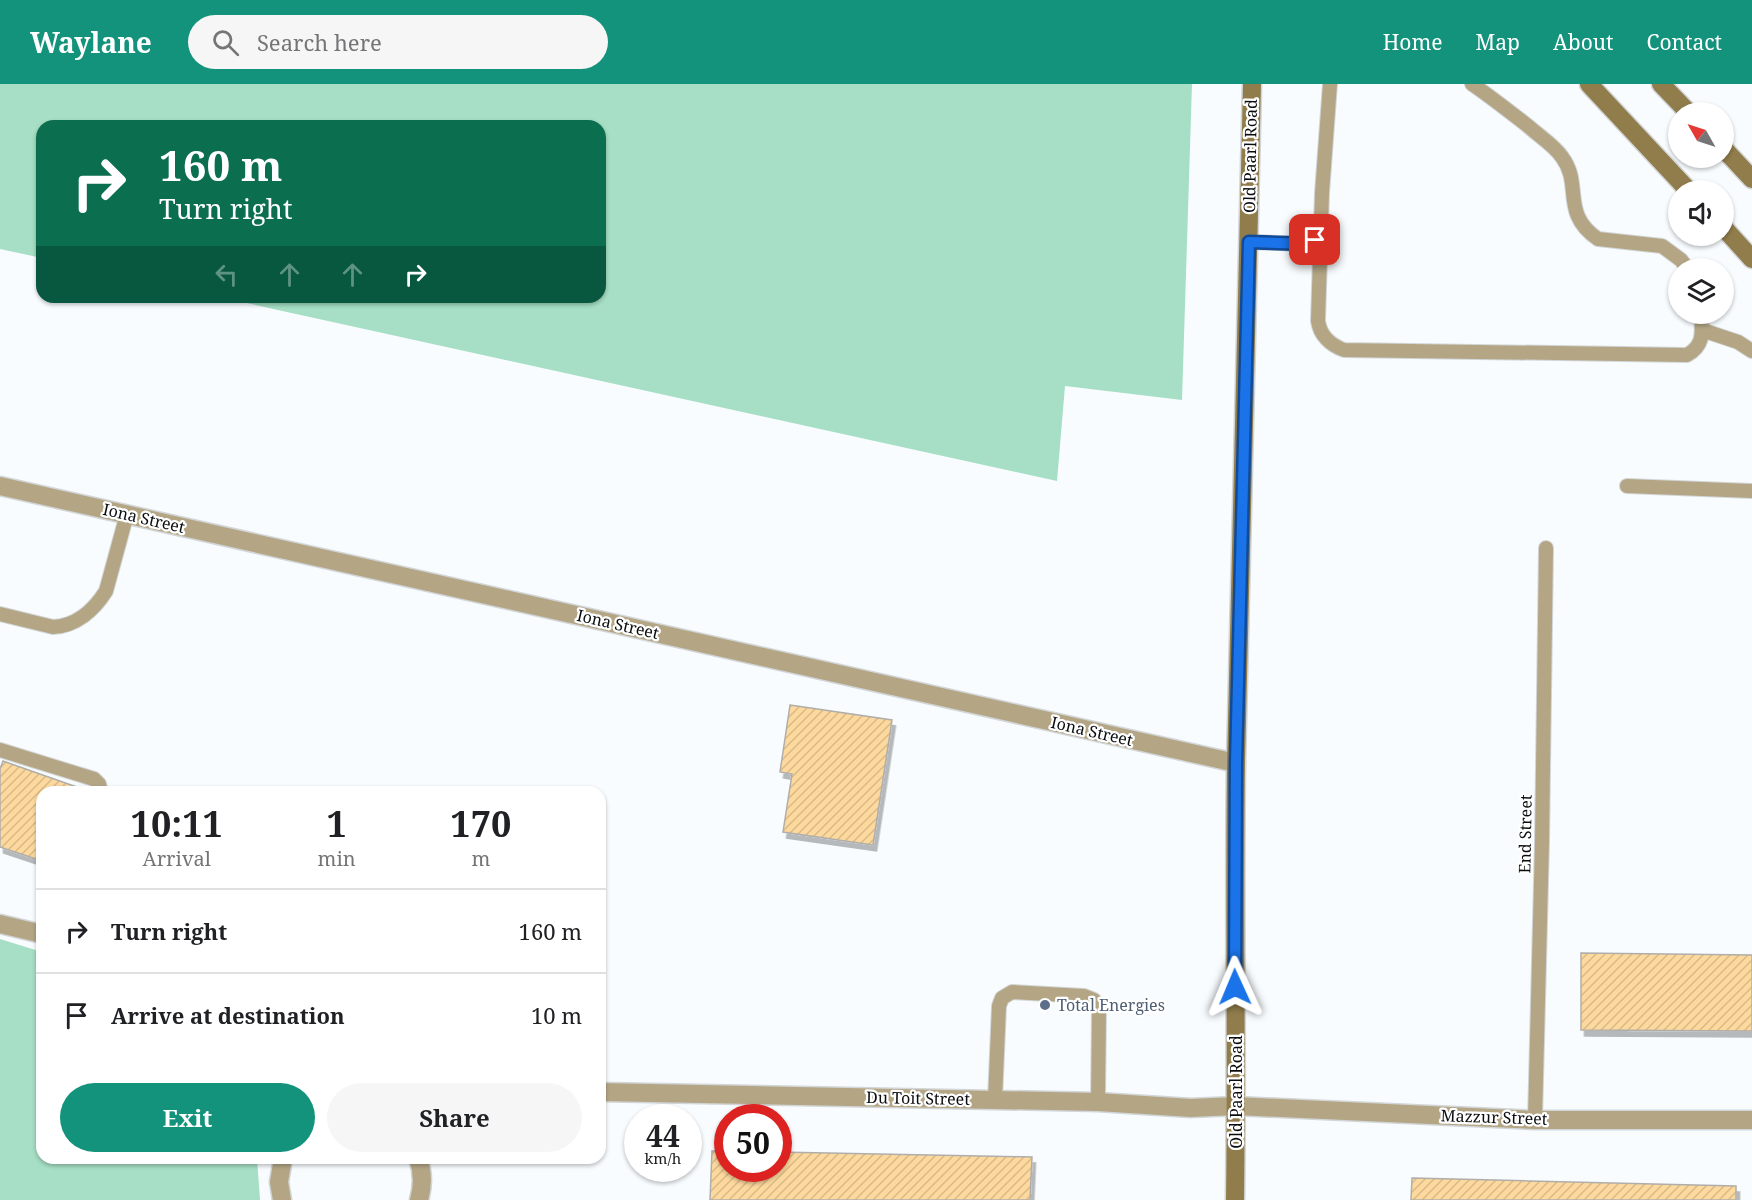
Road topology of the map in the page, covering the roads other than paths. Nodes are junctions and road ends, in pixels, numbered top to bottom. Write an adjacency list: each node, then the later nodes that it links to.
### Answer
1 (1252, 84): 12 (main road, Old Paarl Road)
2 (1330, 84): 10 (lane)
3 (1472, 84): 13 (lane)
4 (1589, 84): 9 (main road)
5 (1661, 84): 6 (main road)
6 (1678, 102)
7 (1734, 160): 8 (main road)
8 (1752, 179)
9 (1679, 180)
10 (1320, 235): 12 (lane); 16 (lane)
11 (1734, 239): 14 (main road)
12 (1249, 242): 25 (main road, Old Paarl Road)
13 (1678, 258)
14 (1752, 259)
15 (1702, 324): 16 (lane)
16 (1702, 330): 17 (lane)
17 (1752, 351)
18 (0, 486): 21 (street, Iona Street)
19 (1627, 486): 20 (lane)
20 (1752, 491)
21 (127, 514): 23 (lane); 25 (street, Iona Street)
22 (1546, 548): 33 (lane, End Street)
23 (0, 614)
24 (0, 750): 26 (lane)
25 (1236, 764): 32 (main road, Old Paarl Road)
26 (100, 786)
27 (0, 924): 28 (street)
28 (36, 933)
29 (606, 1092): 30 (street, Du Toit Street)
30 (995, 1100): 31 (street, Du Toit Street); 31 (lane)
31 (1098, 1102): 32 (street, Du Toit Street)
32 (1236, 1106): 33 (street, Mazzur Street); 39 (main road, Old Paarl Road)
33 (1535, 1120): 34 (street, Mazzur Street)
34 (1752, 1120)
35 (280, 1164): 38 (street)
36 (422, 1164): 37 (street)
37 (422, 1199)
38 (282, 1200)
39 (1235, 1200)

